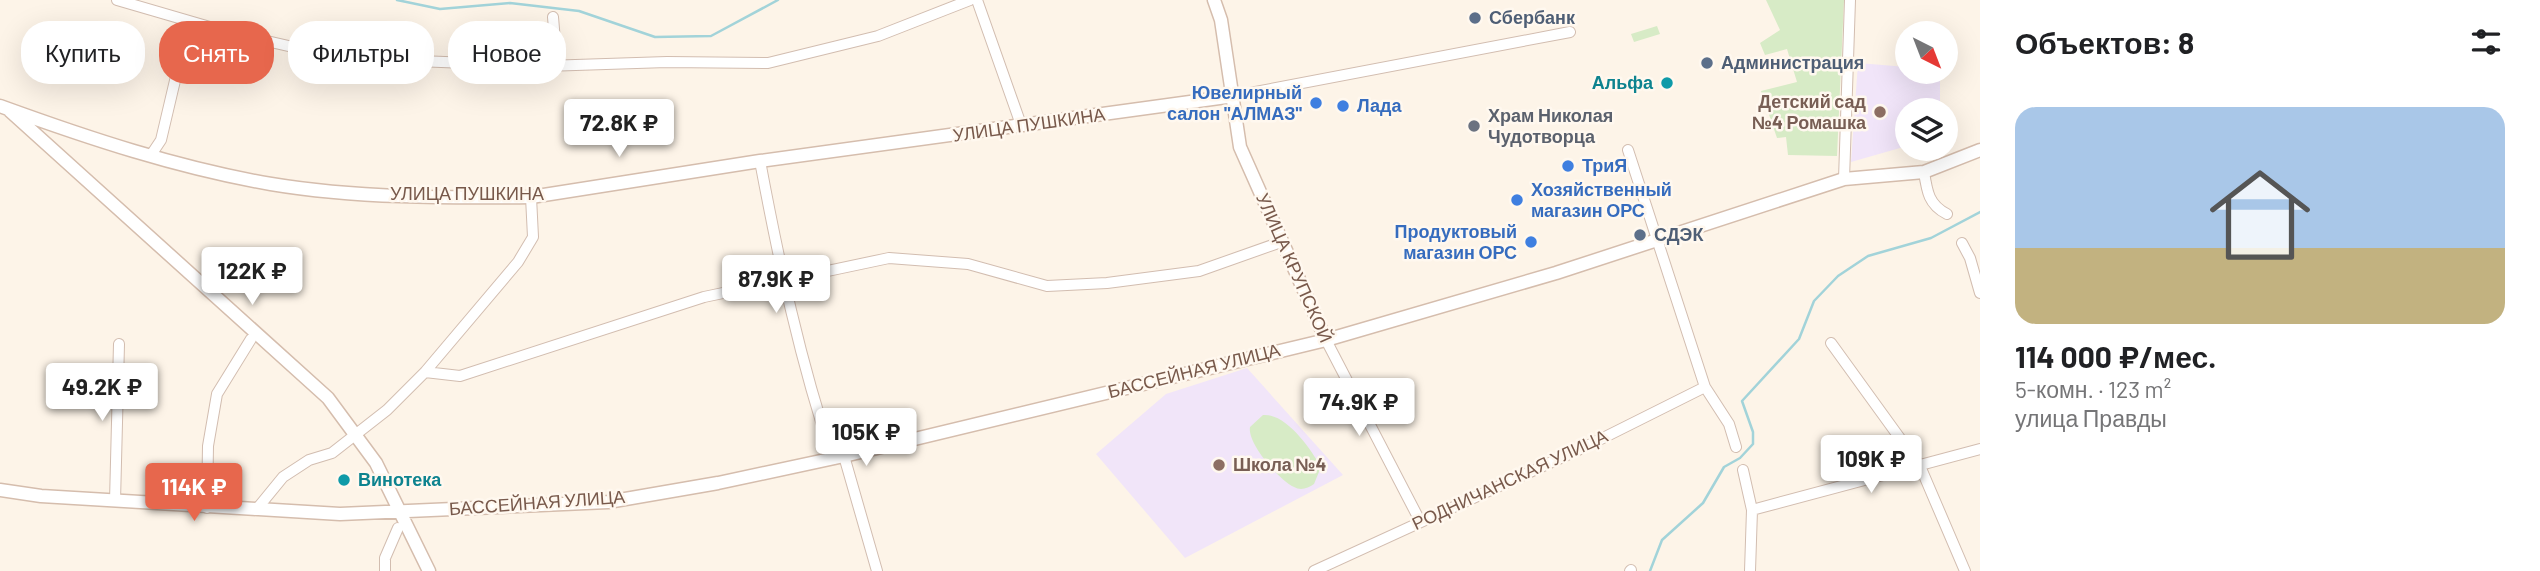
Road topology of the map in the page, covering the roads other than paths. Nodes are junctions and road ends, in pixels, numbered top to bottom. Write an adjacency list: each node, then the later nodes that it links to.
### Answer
1 (117, 0): 7 (street)
2 (971, 0): 12 (street)
3 (977, 0): 16 (street)
4 (1214, 0): 14 (street, УЛИЦА КРУПСКОЙ)
5 (1850, 0): 22 (street)
6 (553, 17): 8 (street)
7 (189, 21)
8 (553, 21)
9 (1570, 32): 14 (street, УЛИЦА ПУШКИНА)
10 (274, 42): 11 (street)
11 (448, 61)
12 (566, 65)
13 (175, 84): 19 (street)
14 (1234, 96): 16 (street, УЛИЦА ПУШКИНА); 26 (street, УЛИЦА КРУПСКОЙ)
15 (1, 105): 19 (street, УЛИЦА ПУШКИНА); 30 (street); 36 (street)
16 (1018, 122): 19 (street, УЛИЦА ПУШКИНА); 20 (street, УЛИЦА ПУШКИНА)
17 (1628, 150): 25 (street)
18 (1980, 150): 21 (street, БАССЕЙНАЯ УЛИЦА)
19 (153, 152): 23 (street, УЛИЦА ПУШКИНА)
20 (760, 161): 23 (street, УЛИЦА ПУШКИНА); 28 (street)
21 (1924, 172): 22 (street, БАССЕЙНАЯ УЛИЦА); 24 (street)
22 (1843, 178): 25 (street, БАССЕЙНАЯ УЛИЦА)
23 (531, 197): 34 (street)
24 (1947, 214)
25 (1658, 240): 31 (street, БАССЕЙНАЯ УЛИЦА); 35 (street)
26 (1281, 242): 28 (street); 31 (street, УЛИЦА КРУПСКОЙ)
27 (1962, 243): 29 (street)
28 (783, 279): 34 (street); 39 (street)
29 (1980, 293)
30 (251, 339): 36 (street); 44 (street)
31 (1326, 340): 39 (street, БАССЕЙНАЯ УЛИЦА); 48 (street, УЛИЦА КРУПСКОЙ)
32 (1831, 343): 40 (street)
33 (120, 344): 43 (street)
34 (425, 372): 36 (street)
35 (1705, 387): 37 (street); 48 (street, РОДНИЧАНСКАЯ УЛИЦА)
36 (354, 436): 45 (street); 47 (street)
37 (1736, 447)
38 (1980, 449): 40 (street)
39 (839, 458): 47 (street, БАССЕЙНАЯ УЛИЦА); 54 (street)
40 (1920, 466): 46 (street); 56 (street)
41 (1743, 470): 46 (street)
42 (0, 492): 43 (street, БАССЕЙНАЯ УЛИЦА)
43 (115, 501): 44 (street, БАССЕЙНАЯ УЛИЦА)
44 (207, 508): 45 (street, БАССЕЙНАЯ УЛИЦА)
45 (256, 510): 47 (street, БАССЕЙНАЯ УЛИЦА)
46 (1752, 510): 55 (street)
47 (395, 512): 49 (street); 53 (street)
48 (1420, 521): 50 (street, РОДНИЧАНСКАЯ УЛИЦА)
49 (398, 527): 51 (street); 52 (street)
50 (1321, 570)
51 (385, 571)
52 (421, 571)
53 (429, 571)
54 (877, 571)
55 (1750, 571)
56 (1965, 571)

